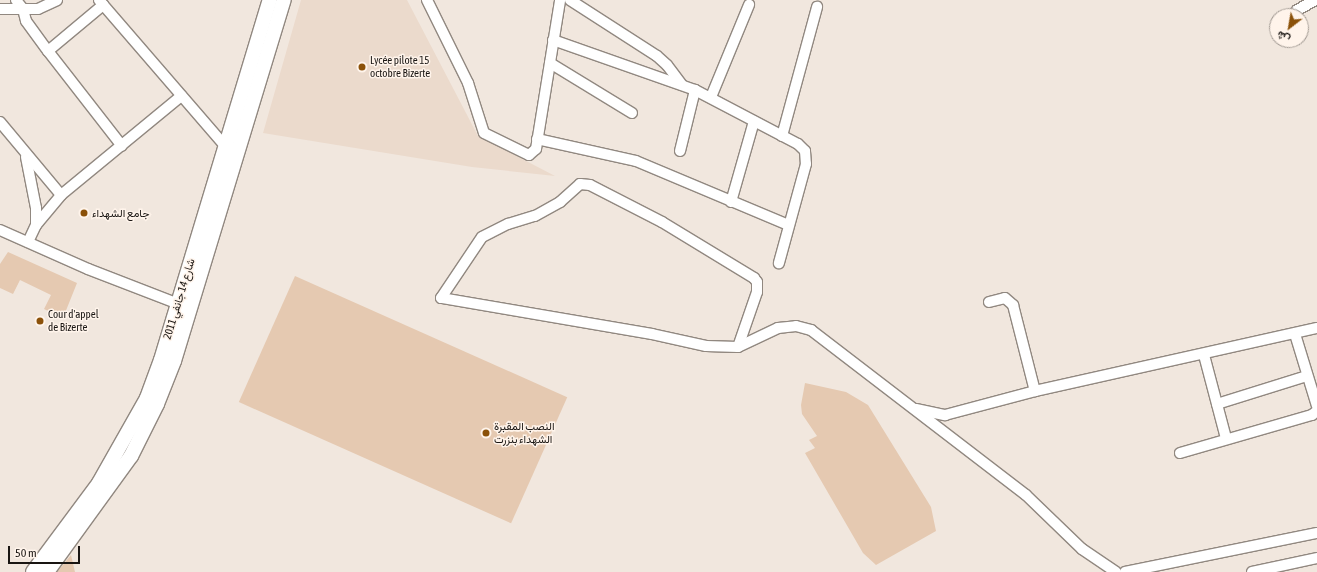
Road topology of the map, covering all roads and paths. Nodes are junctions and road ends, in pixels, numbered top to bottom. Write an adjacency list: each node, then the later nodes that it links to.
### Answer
1 (16, 0): 14 (street)
2 (57, 0): 14 (street)
3 (270, 0): 28 (main road, شارع 14 جانفي 2011)
4 (284, 0): 39 (main road, شارع 14 جانفي 2011)
5 (427, 0): 26 (street)
6 (560, 0): 15 (street)
7 (570, 0): 18 (street)
8 (1316, 0): 12 (street)
9 (101, 2): 16 (street); 20 (street)
10 (749, 5): 21 (street)
11 (817, 7): 25 (street)
12 (1301, 8)
13 (0, 9): 14 (street)
14 (23, 9): 16 (street)
15 (553, 40): 17 (street); 18 (street)
16 (48, 51): 27 (street)
17 (550, 62): 22 (street); 26 (street)
18 (682, 85): 19 (street)
19 (695, 90): 21 (street); 29 (street)
20 (181, 96): 27 (street); 28 (street)
21 (711, 97): 23 (street)
22 (632, 113)
23 (754, 121): 25 (street); 32 (street)
24 (0, 122): 30 (street)
25 (782, 136): 34 (street)
26 (537, 139): 32 (street)
27 (122, 146): 31 (street)
28 (226, 147): 39 (main road, شارع 14 جانفي 2011)
29 (680, 151)
30 (24, 153): 31 (street); 33 (street)
31 (61, 195): 33 (street)
32 (731, 202): 34 (street)
33 (36, 225): 36 (street)
34 (788, 225): 37 (street)
35 (0, 230): 36 (street)
36 (28, 242): 39 (street)
37 (779, 263)
38 (989, 302): 45 (street)
39 (183, 305): 54 (main road, شارع 14 جانفي 2011); 55 (main road, شارع 14 جانفي 2011)
40 (1317, 328): 41 (street)
41 (1295, 334): 43 (street); 44 (street)
42 (738, 347): 42 (street); 48 (street)
43 (1204, 355): 45 (street); 46 (street)
44 (1307, 376): 46 (street); 47 (street)
45 (1035, 391): 48 (street)
46 (1217, 404): 50 (street)
47 (1317, 406)
48 (913, 408): 56 (street)
49 (1317, 411): 50 (street)
50 (1226, 438): 51 (street)
51 (1180, 453)
52 (1317, 533): 57 (street)
53 (1317, 558): 58 (street)
54 (33, 572)
55 (47, 572)
56 (1116, 572)
57 (1125, 572)
58 (1252, 572)

